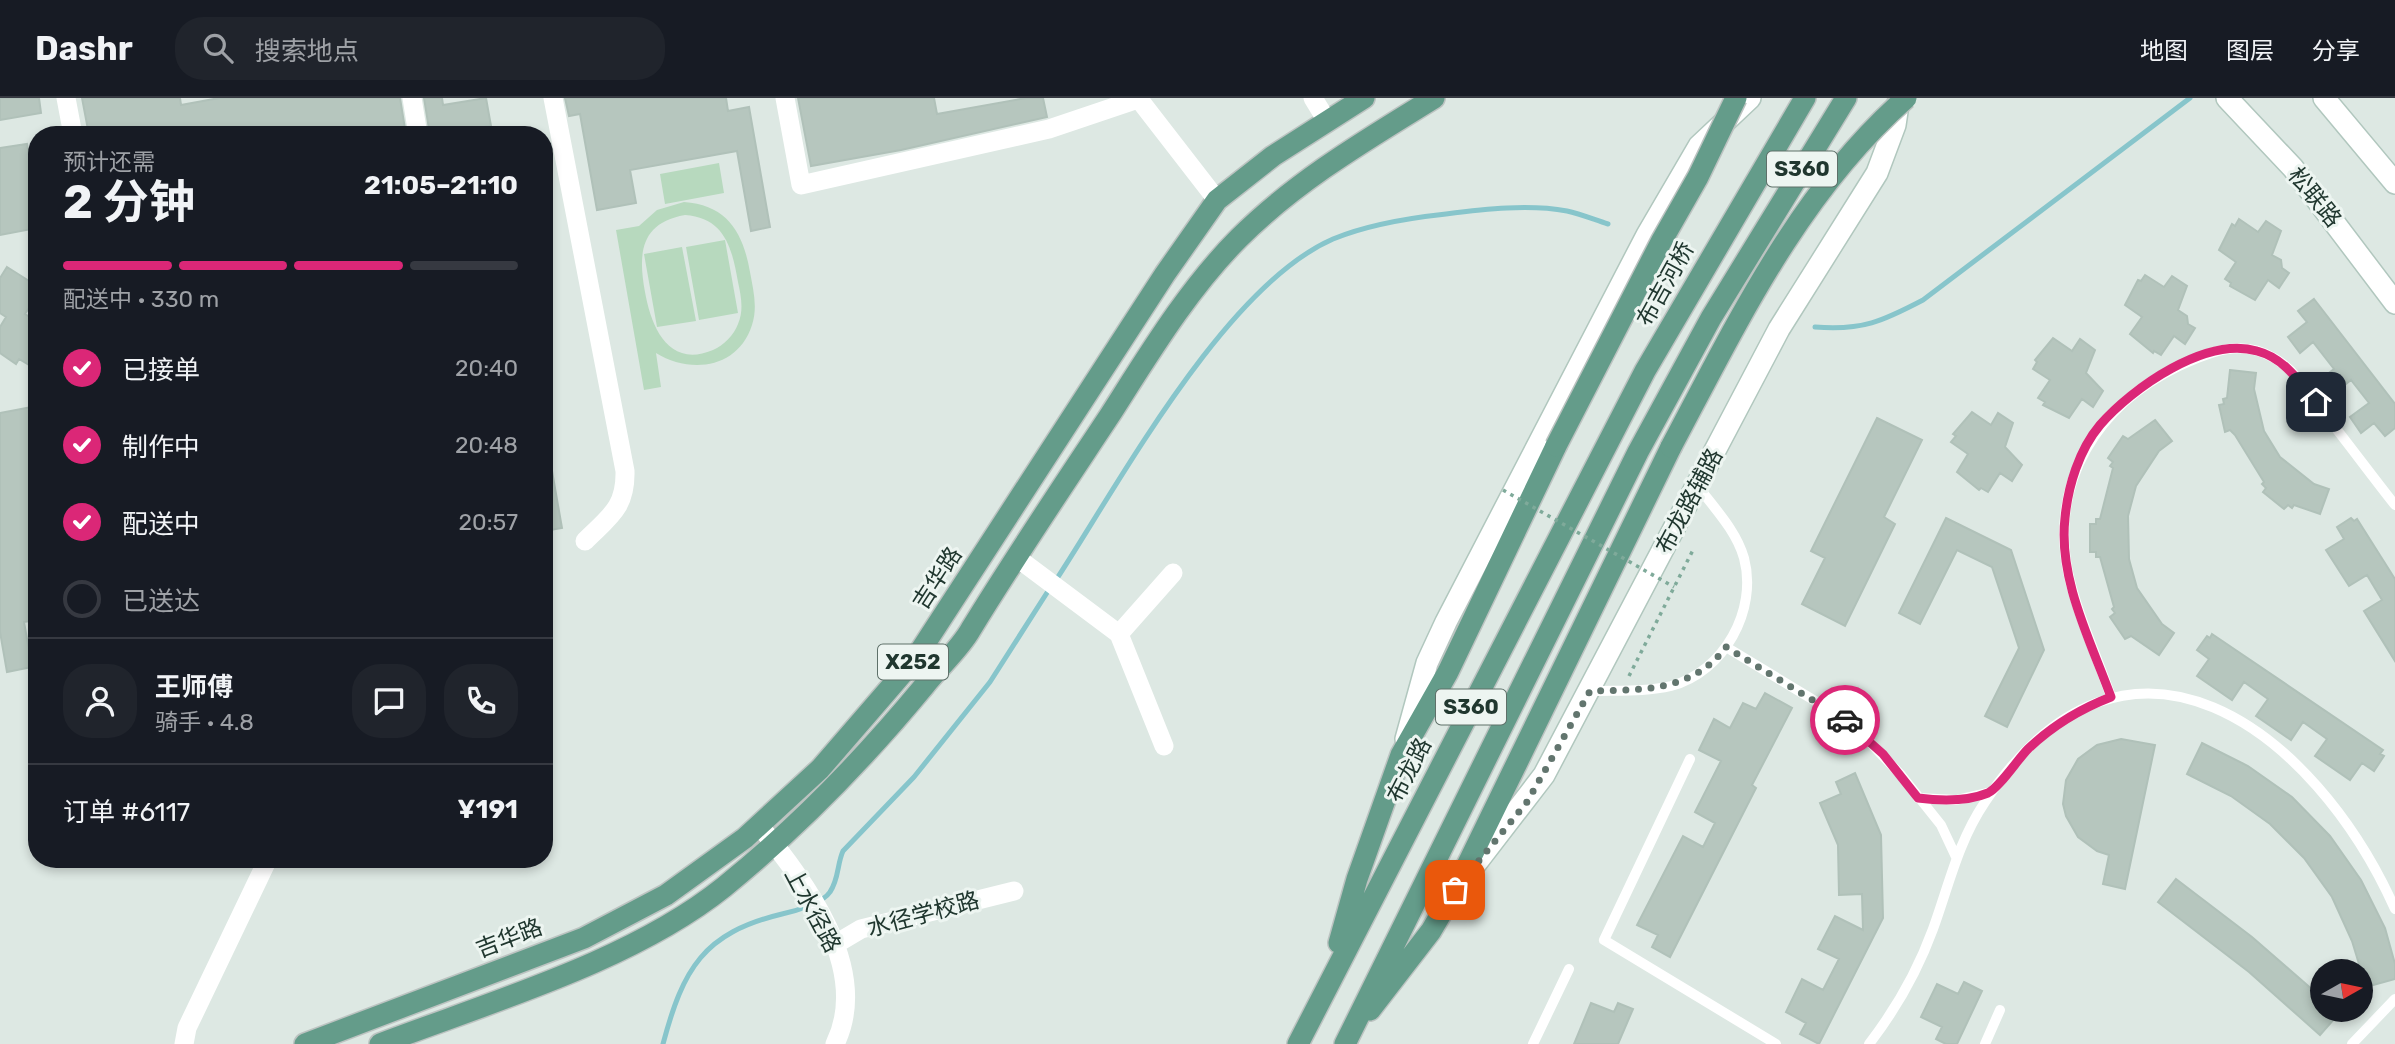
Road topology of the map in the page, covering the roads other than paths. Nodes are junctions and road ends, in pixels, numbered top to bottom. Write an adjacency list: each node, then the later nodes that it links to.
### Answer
1 (66, 98): 18 (street)
2 (412, 98): 19 (street)
3 (553, 98): 26 (street)
4 (785, 98): 16 (street)
5 (1313, 98): 17 (street)
6 (1364, 98): 17 (main road, 吉华路 / X252)
7 (1434, 98): 27 (main road, X252)
8 (1736, 98): 34 (main road, bridge)
9 (1749, 98): 34 (main road)
10 (1805, 98): 23 (main road, 布吉河桥 / S360)
11 (1846, 98): 50 (main road, S360)
12 (1899, 98): 24 (main road, 布龙路辅路)
13 (1906, 98): 42 (main road, bridge)
14 (2227, 98): 22 (main road, 松联路)
15 (2324, 98): 20 (main road)
16 (1138, 99): 21 (street)
17 (1327, 121): 21 (main road, 吉华路 / X252)
18 (71, 126)
19 (417, 126)
20 (2395, 183)
21 (1217, 200): 38 (main road, 吉华路 / X252)
22 (2395, 303)
23 (1645, 371): 47 (main road, 布龙路 / S360)
24 (1698, 485): 30 (lane); 31 (main road, 布龙路辅路)
25 (2395, 505): 32 (lane)
26 (584, 541)
27 (1016, 557): 29 (street); 39 (main road, X252)
28 (1173, 573): 29 (street)
29 (1119, 634): 33 (street)
30 (1726, 647): 31 (lane); 37 (lane)
31 (1590, 691): 42 (main road, 布龙路辅路)
32 (2111, 697): 36 (lane); 44 (lane)
33 (1164, 746)
34 (1401, 755): 47 (main road)
35 (1690, 759): 57 (lane)
36 (1992, 792): 37 (lane); 40 (lane)
37 (1918, 798): 40 (lane)
38 (759, 825): 39 (street, 上水径路); 52 (main road, 吉华路 / X252)
39 (774, 844): 45 (street, 上水径路); 53 (main road, X252)
40 (1956, 856): 58 (lane)
41 (264, 868): 51 (street)
42 (1455, 890): 50 (main road)
43 (1014, 891): 45 (street, 水径学校路)
44 (2395, 909)
45 (832, 939): 54 (street, 上水径路)
46 (1569, 970): 56 (lane)
47 (1325, 990): 55 (main road, 布龙路 / S360)
48 (2395, 999): 60 (lane)
49 (2000, 1010): 59 (lane)
50 (1346, 1042)
51 (184, 1044)
52 (305, 1044)
53 (380, 1044)
54 (835, 1044)
55 (1298, 1044)
56 (1533, 1044)
57 (1776, 1044)
58 (1870, 1044)
59 (1984, 1044)
60 (2352, 1044)

